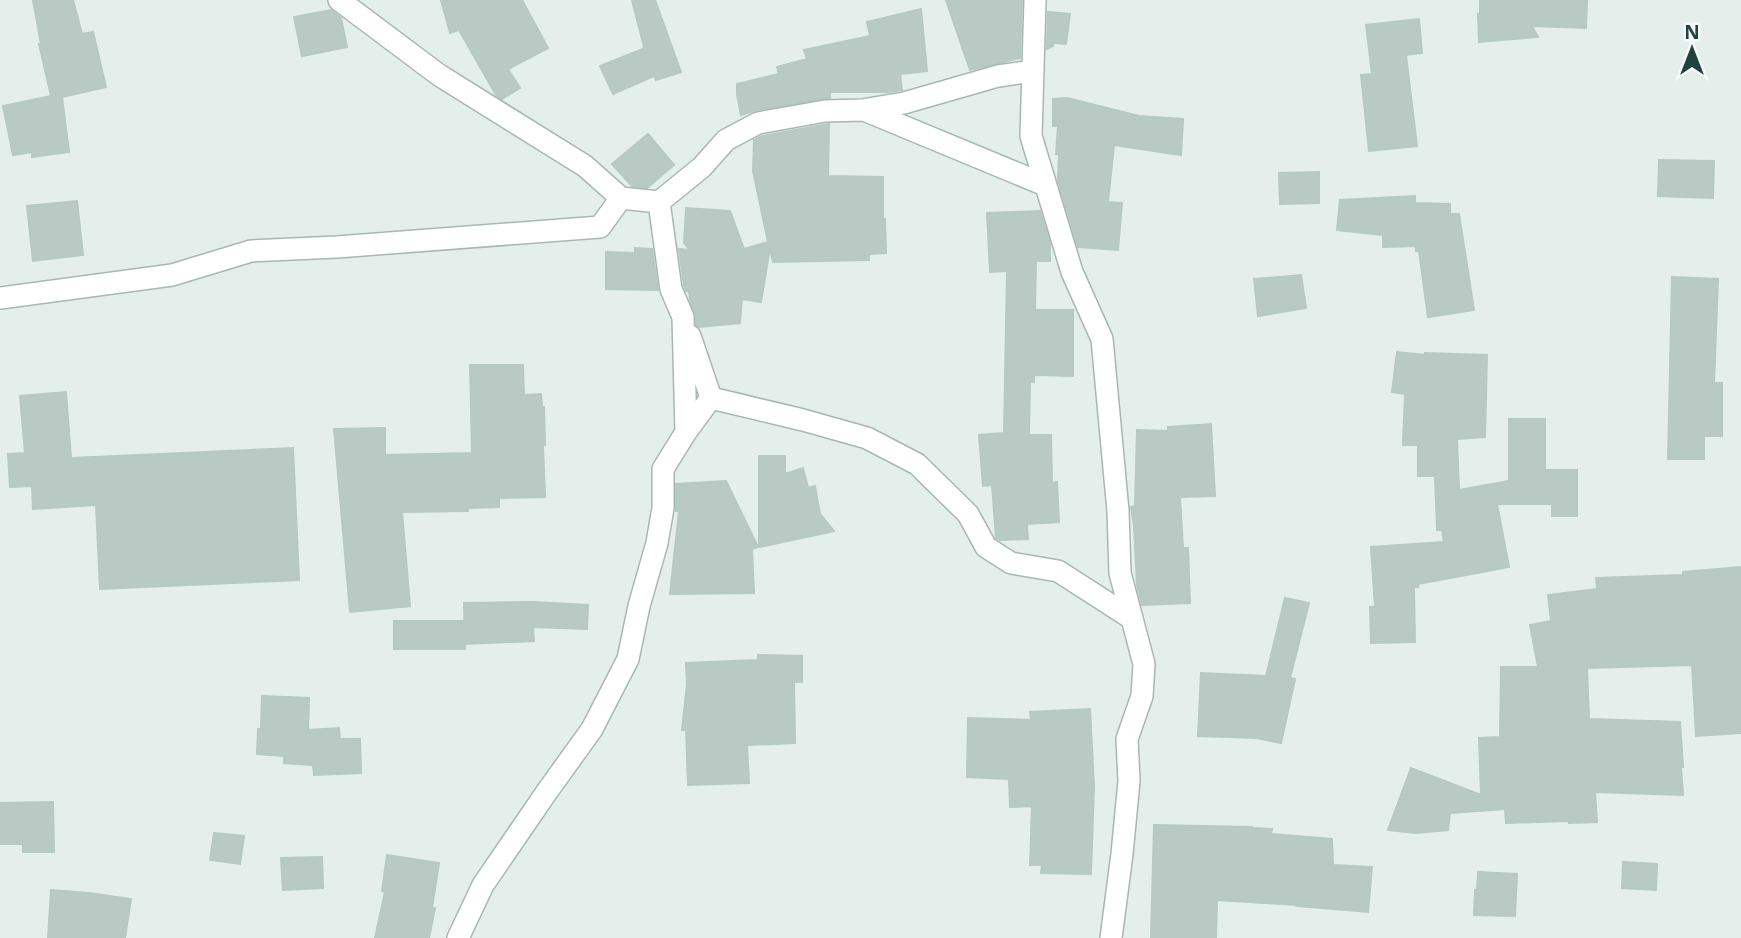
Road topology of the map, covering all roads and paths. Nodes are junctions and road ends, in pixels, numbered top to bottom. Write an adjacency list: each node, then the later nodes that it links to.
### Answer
1 (339, 0): 6 (street)
2 (1035, 0): 3 (street)
3 (1033, 71): 4 (street); 5 (street)
4 (862, 110): 5 (street); 7 (street)
5 (1045, 185): 12 (street)
6 (621, 198): 7 (street); 8 (street)
7 (660, 202): 9 (street)
8 (0, 298)
9 (683, 317): 10 (street); 11 (street)
10 (711, 398): 11 (street); 12 (street)
11 (686, 432): 13 (street)
12 (1131, 618): 14 (street)
13 (458, 938)
14 (1111, 938)

